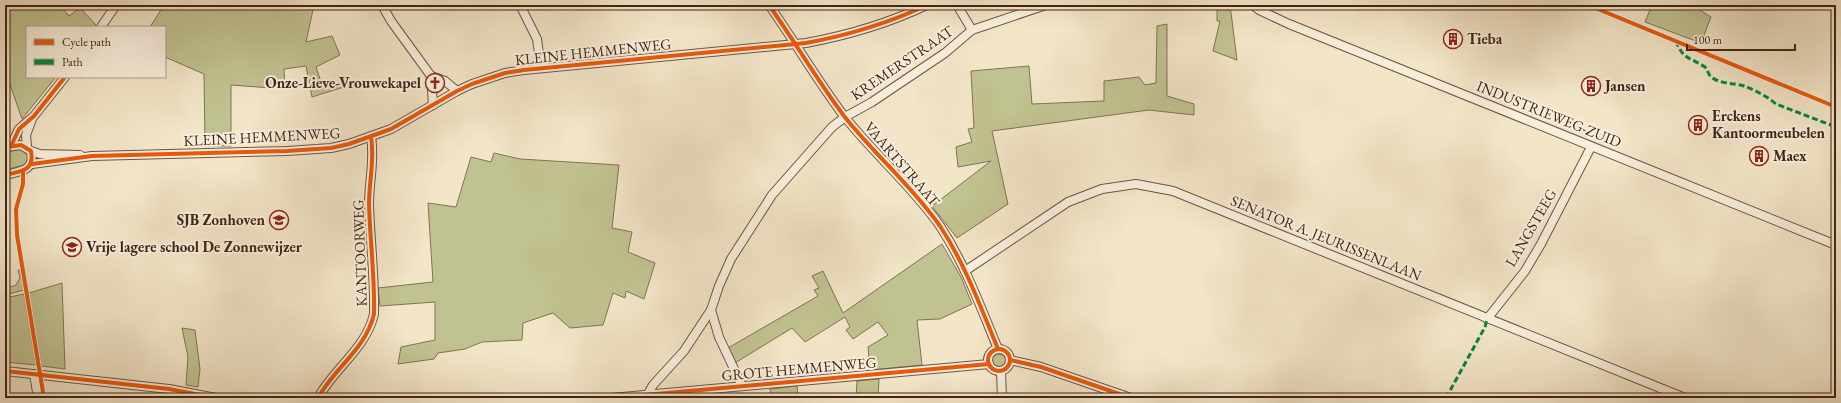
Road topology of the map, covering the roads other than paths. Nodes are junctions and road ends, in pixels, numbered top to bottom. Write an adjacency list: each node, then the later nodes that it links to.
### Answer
1 (116, 5): 9 (street)
2 (382, 5): 13 (street)
3 (520, 5): 12 (street)
4 (769, 5): 11 (street, VAARTSTRAAT)
5 (927, 5): 11 (street, KLEINE HEMMENWEG)
6 (957, 5): 10 (street, KREMERSTRAAT)
7 (1046, 5): 10 (street, KREMERSTRAAT)
8 (1253, 5): 20 (street, INDUSTRIEWEG-ZUID)
9 (102, 26)
10 (972, 30): 18 (street, KREMERSTRAAT)
11 (796, 44): 12 (street, KLEINE HEMMENWEG); 18 (street, VAARTSTRAAT)
12 (541, 68): 15 (street, KLEINE HEMMENWEG)
13 (431, 76): 15 (street); 16 (street)
14 (64, 78): 17 (street)
15 (457, 91): 16 (street, KLEINE HEMMENWEG)
16 (432, 105): 19 (street, KLEINE HEMMENWEG)
17 (34, 116): 21 (street); 22 (street)
18 (845, 117): 27 (street, VAARTSTRAAT); 28 (street, KREMERSTRAAT)
19 (371, 137): 23 (street, KLEINE HEMMENWEG); 40 (street, KANTOORWEG)
20 (1591, 146): 26 (street, INDUSTRIEWEG-ZUID); 29 (street, LANGSTEEG)
21 (8, 147): 22 (street, KLEINE HEMMENWEG)
22 (29, 149): 23 (street, KLEINE HEMMENWEG); 24 (street)
23 (92, 156): 24 (street, KLEINE HEMMENWEG)
24 (32, 164): 25 (street, KLEINE HEMMENWEG)
25 (5, 175)
26 (1836, 245)
27 (965, 271): 29 (street, SENATOR A. JEURISSENLAAN); 30 (street, VAARTSTRAAT)
28 (711, 310): 36 (street); 37 (street, KREMERSTRAAT)
29 (1487, 319): 44 (street, SENATOR A. JEURISSENLAAN)
30 (998, 350): 31 (street); 32 (street)
31 (1010, 360): 34 (street); 43 (street)
32 (989, 364): 34 (street); 36 (street, GROTE HEMMENWEG)
33 (5, 371): 35 (street)
34 (1001, 371): 42 (street)
35 (34, 374): 38 (street); 39 (street)
36 (742, 386): 37 (street, GROTE HEMMENWEG)
37 (648, 394): 41 (street, GROTE HEMMENWEG)
38 (38, 398)
39 (216, 398)
40 (318, 398)
41 (611, 398)
42 (1002, 398)
43 (1131, 398)
44 (1685, 398)

